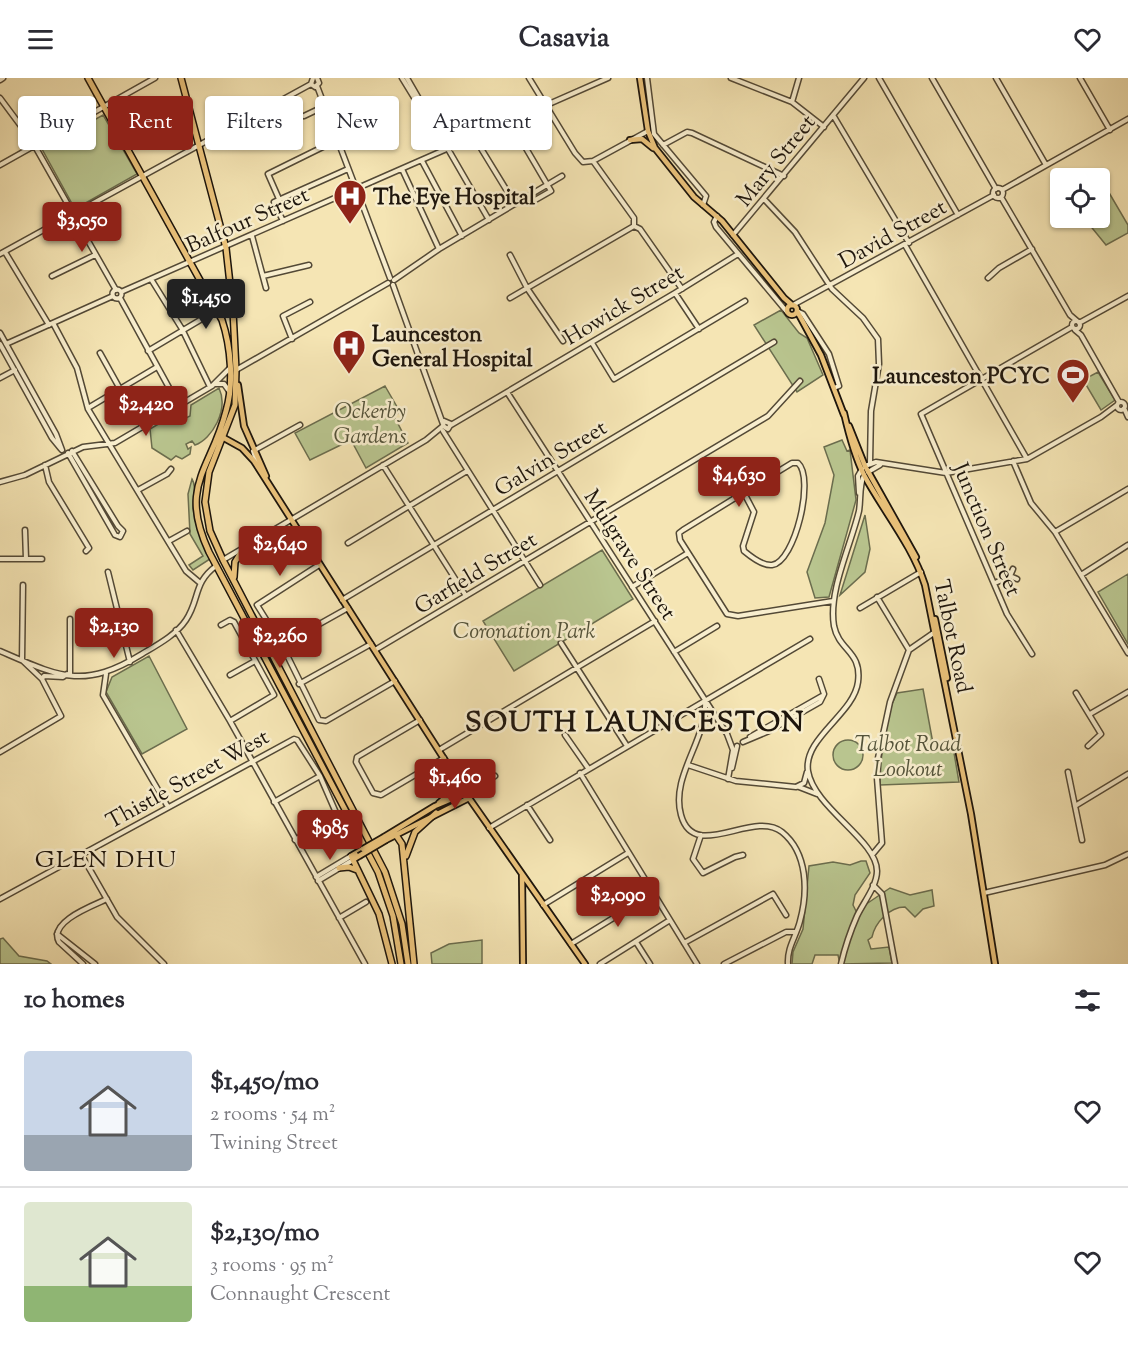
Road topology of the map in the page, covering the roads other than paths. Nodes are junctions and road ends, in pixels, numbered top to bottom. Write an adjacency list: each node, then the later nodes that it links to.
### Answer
1 (88, 78): 27 (highway)
2 (155, 78): 27 (street)
3 (181, 78): 40 (highway)
4 (317, 78): 18 (street); 19 (street)
5 (402, 78): 20 (street)
6 (407, 78): 20 (street)
7 (529, 78): 23 (street)
8 (608, 78): 25 (street, Balfour Street)
9 (640, 78): 37 (main road)
10 (647, 78): 39 (street)
11 (731, 78): 26 (street)
12 (799, 78): 26 (street)
13 (864, 78): 31 (street, Mary Street)
14 (879, 78): 71 (street)
15 (932, 78): 60 (street)
16 (996, 78): 52 (street)
17 (1080, 78): 36 (street)
18 (311, 84): 19 (street); 40 (street)
19 (317, 86): 21 (street)
20 (412, 90): 22 (street)
21 (321, 96)
22 (415, 96)
23 (540, 96)
24 (0, 98): 34 (street)
25 (552, 102)
26 (792, 102): 35 (street)
27 (104, 107): 29 (street); 55 (highway)
28 (315, 111): 32 (street)
29 (96, 112)
30 (552, 115): 50 (street)
31 (833, 115): 35 (street, Mary Street); 81 (street)
32 (304, 116)
33 (1128, 119): 36 (street)
34 (18, 123)
35 (824, 127): 57 (street, Mary Street)
36 (1110, 130): 52 (street)
37 (648, 131): 38 (street); 48 (main road)
38 (630, 140): 48 (main road); 50 (street)
39 (663, 145): 57 (street); 68 (street)
40 (198, 146): 55 (street); 82 (highway)
41 (28, 150): 51 (street)
42 (37, 150): 69 (street)
43 (317, 150): 64 (street)
44 (341, 150): 53 (street)
45 (447, 150): 49 (street, Balfour Street); 75 (street)
46 (482, 150): 67 (street)
47 (528, 150): 58 (street)
48 (658, 152): 68 (main road)
49 (422, 161): 54 (street, Balfour Street); 80 (street)
50 (593, 161): 77 (street)
51 (0, 165)
52 (1046, 165): 61 (street)
53 (348, 169): 59 (street); 64 (street)
54 (402, 169): 59 (street, Balfour Street); 83 (street)
55 (144, 176): 70 (street); 89 (highway)
56 (562, 176): 58 (street)
57 (784, 176): 65 (street, Mary Street)
58 (549, 184): 66 (street); 67 (street)
59 (356, 188): 76 (street, Balfour Street); 95 (street)
60 (996, 189): 61 (street); 62 (street)
61 (1002, 190): 63 (street)
62 (994, 195): 63 (street); 71 (street, David Street)
63 (1001, 197): 84 (street)
64 (279, 199): 76 (street)
65 (764, 200): 78 (street, Mary Street); 96 (street)
66 (530, 203)
67 (515, 204): 75 (street)
68 (703, 205): 73 (main road)
69 (71, 210): 70 (street); 72 (street)
70 (77, 212): 74 (street)
71 (958, 215): 81 (street, David Street)
72 (69, 216): 74 (street); 85 (street)
73 (717, 216): 78 (main road); 86 (street)
74 (75, 218): 87 (street)
75 (489, 220): 80 (street)
76 (283, 222): 79 (street, Balfour Street)
77 (634, 226): 98 (street); 99 (street)
78 (733, 235): 107 (main road)
79 (252, 236): 82 (street, Balfour Street); 92 (street)
80 (462, 236): 83 (street)
81 (907, 244): 96 (street, David Street); 137 (street)
82 (226, 248): 89 (street, Balfour Street); 132 (highway)
83 (439, 249): 95 (street)
84 (1032, 249): 93 (street); 117 (street)
85 (2, 253): 116 (street)
86 (738, 254): 99 (street, Howick Street); 114 (street)
87 (95, 255): 91 (street); 100 (street)
88 (510, 255): 98 (street)
89 (191, 262): 94 (street, Balfour Street); 112 (highway)
90 (309, 265): 92 (street)
91 (52, 276)
92 (262, 276): 97 (street)
93 (988, 278)
94 (151, 279): 101 (street, Balfour Street); 119 (street)
95 (391, 282): 122 (street); 149 (street)
96 (831, 286): 108 (street, David Street); 162 (street)
97 (266, 288)
98 (527, 288): 105 (street); 123 (street)
99 (682, 289): 102 (street, Howick Street)
100 (116, 290): 101 (street); 103 (street)
101 (122, 292): 106 (street)
102 (675, 293): 118 (street); 124 (street, Howick Street)
103 (113, 296): 106 (street); 116 (street)
104 (1128, 296): 117 (street)
105 (510, 297)
106 (120, 298): 127 (street)
107 (784, 298): 111 (main road); 114 (main road)
108 (806, 300): 111 (street, David Street); 113 (street, David Street)
109 (310, 302): 122 (street)
110 (745, 302): 118 (street)
111 (793, 305): 113 (main road); 114 (main road)
112 (217, 310): 119 (street); 130 (highway)
113 (797, 311): 114 (main road); 115 (main road); 133 (street)
114 (788, 312): 115 (main road)
115 (802, 322): 135 (main road)
116 (51, 324): 126 (street); 146 (street)
117 (1076, 325): 137 (street); 144 (street)
118 (699, 329): 124 (street)
119 (182, 332): 127 (street); 139 (street)
120 (0, 333): 126 (street)
121 (766, 338): 164 (street, Galvin Street)
122 (292, 339): 132 (street)
123 (563, 341)
124 (592, 343): 143 (street, Howick Street)
125 (0, 344): 131 (street)
126 (6, 344): 134 (street)
127 (148, 351): 129 (street)
128 (100, 353): 141 (street)
129 (158, 368): 141 (street); 145 (street)
130 (229, 369): 139 (street); 142 (highway)
131 (15, 370): 134 (street); 136 (street)
132 (236, 370): 151 (highway); 153 (main road)
133 (835, 372): 135 (street); 140 (street)
134 (20, 374): 154 (street)
135 (829, 375): 140 (main road)
136 (0, 378)
137 (983, 379): 155 (street); 165 (street, Junction Street)
138 (800, 381): 174 (street, Garfield Street)
139 (211, 386): 142 (street); 145 (street)
140 (834, 388): 162 (main road)
141 (120, 389): 146 (street)
142 (230, 392): 150 (highway)
143 (507, 392): 149 (street, Howick Street); 164 (street, Mulgrave Street)
144 (1123, 405): 147 (street); 155 (street)
145 (178, 406): 152 (street)
146 (88, 409): 152 (street)
147 (1127, 416)
148 (300, 425): 153 (street)
149 (446, 425): 159 (street, Howick Street); 163 (street)
150 (221, 427): 151 (highway); 190 (highway)
151 (224, 438): 161 (main road); 188 (highway)
152 (110, 444): 154 (street); 168 (street)
153 (255, 450): 161 (street); 170 (main road)
154 (67, 452): 154 (street); 158 (street)
155 (1027, 459): 156 (street)
156 (1013, 461): 165 (street); 177 (street)
157 (884, 464): 162 (street); 162 (street); 165 (street)
158 (45, 465): 166 (street); 183 (street)
159 (383, 465): 171 (street); 173 (street, Howick Street)
160 (171, 469): 168 (street)
161 (259, 469): 170 (main road)
162 (866, 469): 194 (main road, Talbot Road); 207 (street); 249 (main road, Talbot Road)
163 (467, 471): 171 (street); 172 (street)
164 (558, 471): 172 (street, Galvin Street); 174 (street, Mulgrave Street)
165 (946, 472): 200 (street, Junction Street)
166 (0, 482)
167 (1128, 489): 177 (street)
168 (138, 490): 178 (street)
169 (744, 493): 169 (street); 184 (street)
170 (275, 495): 173 (main road)
171 (408, 507): 179 (street); 181 (street)
172 (493, 511): 181 (street, Galvin Street); 189 (street)
173 (290, 520): 182 (street, Howick Street); 191 (main road)
174 (591, 521): 189 (street, Garfield Street); 203 (street, Mulgrave Street)
175 (25, 530): 186 (street)
176 (187, 531): 178 (street)
177 (1055, 532): 195 (street)
178 (169, 541): 199 (street)
179 (348, 543)
180 (1128, 545): 195 (street)
181 (434, 546): 204 (street); 206 (street, Galvin Street)
182 (243, 549): 188 (street, Howick Street); 197 (highway)
183 (86, 551)
184 (688, 553): 203 (street); 207 (street)
185 (0, 559): 186 (street)
186 (26, 559): 187 (street)
187 (42, 559)
188 (223, 560): 190 (highway, Howick Street); 197 (highway)
189 (525, 561): 202 (street); 204 (street, Garfield Street)
190 (216, 565): 199 (street); 308 (highway)
191 (319, 565): 206 (main road); 219 (street)
192 (1013, 569): 196 (street)
193 (108, 572): 227 (street)
194 (921, 572): 205 (street); 215 (main road, Talbot Road)
195 (1081, 575): 224 (street)
196 (1010, 576): 198 (street); 200 (street)
197 (234, 579): 309 (highway)
198 (1017, 579)
199 (199, 582): 214 (street)
200 (994, 583): 225 (street, Junction Street)
201 (23, 585): 226 (street)
202 (540, 585)
203 (632, 587): 211 (street, Mulgrave Street)
204 (466, 596): 220 (street, Garfield Street)
205 (877, 597): 209 (street); 221 (street)
206 (342, 600): 208 (main road)
207 (833, 601): 253 (street)
208 (348, 608): 218 (main road); 219 (street)
209 (861, 608)
210 (70, 619): 230 (street)
211 (655, 621): 223 (street, Mulgrave Street); 229 (street)
212 (221, 625): 228 (street)
213 (717, 626): 223 (street)
214 (176, 630): 227 (street); 242 (street)
215 (935, 632): 221 (street); 249 (main road, Talbot Road)
216 (810, 639): 239 (street)
217 (561, 643): 229 (street)
218 (371, 644): 220 (main road); 236 (street)
219 (282, 645): 236 (street)
220 (375, 650): 235 (main road)
221 (909, 650): 281 (street)
222 (0, 651): 226 (street)
223 (674, 652): 239 (street, Mulgrave Street)
224 (1128, 653)
225 (1032, 654)
226 (22, 660): 230 (street); 233 (street)
227 (130, 662): 231 (street)
228 (255, 662): 232 (street); 242 (street)
229 (576, 668): 245 (street); 247 (street)
230 (69, 674): 231 (street); 233 (street)
231 (106, 674): 268 (street)
232 (230, 675)
233 (42, 679): 248 (street)
234 (819, 679): 246 (street)
235 (395, 681): 236 (street); 241 (main road)
236 (299, 684)
237 (1083, 692): 240 (street)
238 (1128, 692): 240 (street)
239 (705, 699): 245 (street); 246 (street, Mulgrave Street); 252 (street)
240 (1090, 714): 244 (street)
241 (420, 720): 247 (main road); 250 (street)
242 (230, 721): 251 (street)
243 (565, 735): 254 (street)
244 (1088, 743)
245 (627, 746): 254 (street)
246 (735, 747): 260 (street)
247 (439, 750): 250 (main road)
248 (0, 752)
249 (958, 752): 290 (main road, Talbot Road)
250 (444, 758): 261 (main road)
251 (252, 761): 258 (street, Thistle Street West); 265 (street); 268 (street, Thistle Street West)
252 (688, 765): 260 (street); 272 (street)
253 (808, 767): 262 (street); 264 (street)
254 (588, 768): 256 (street)
255 (1068, 772): 267 (street)
256 (580, 773): 266 (street); 277 (street)
257 (1128, 774): 267 (street)
258 (320, 776): 265 (street); 274 (street)
259 (495, 776): 263 (street)
260 (728, 779): 262 (street)
261 (458, 780): 263 (main road); 269 (main road)
262 (796, 786): 264 (street)
263 (468, 795): 269 (main road); 270 (main road)
264 (822, 798): 281 (street)
265 (274, 802): 274 (street)
266 (527, 805): 270 (street); 275 (street)
267 (1075, 806): 276 (street)
268 (168, 807): 278 (street, Thistle Street West)
269 (434, 809): 271 (main road); 273 (main road); 284 (highway)
270 (489, 828): 286 (main road)
271 (396, 835): 273 (main road); 284 (highway)
272 (701, 835): 280 (street); 298 (street)
273 (385, 839): 282 (main road, bridge); 282 (main road, bridge)
274 (295, 840): 287 (street)
275 (550, 840)
276 (1082, 840)
277 (628, 853): 289 (street); 294 (street)
278 (81, 854): 291 (street, Thistle Street West); 292 (street)
279 (1128, 854): 290 (street)
280 (743, 855)
281 (872, 855): 288 (street)
282 (355, 856): 283 (street); 285 (highway); 287 (street)
283 (339, 868): 285 (highway); 287 (street)
284 (406, 870): 310 (highway)
285 (360, 873): 307 (highway)
286 (522, 875): 294 (main road); 311 (main road)
287 (317, 879): 296 (street)
288 (873, 885): 318 (street); 319 (street)
289 (654, 893): 297 (street); 302 (street)
290 (984, 893): 320 (main road, Talbot Road)
291 (0, 899)
292 (106, 899): 299 (street); 305 (street)
293 (366, 902): 296 (street)
294 (543, 905): 302 (main road)
295 (786, 915): 301 (street)
296 (339, 918): 306 (street)
297 (670, 920): 300 (street); 301 (street)
298 (796, 932): 316 (street); 317 (street)
299 (56, 933): 303 (street); 304 (street)
300 (636, 942): 313 (street); 314 (street)
301 (684, 943): 315 (street)
302 (571, 944): 312 (main road)
303 (83, 964)
304 (95, 964)
305 (164, 964)
306 (366, 964)
307 (392, 964)
308 (401, 964)
309 (408, 964)
310 (414, 964)
311 (523, 964)
312 (585, 964)
313 (600, 964)
314 (650, 964)
315 (697, 964)
316 (724, 964)
317 (788, 964)
318 (841, 964)
319 (895, 964)
320 (995, 964)

